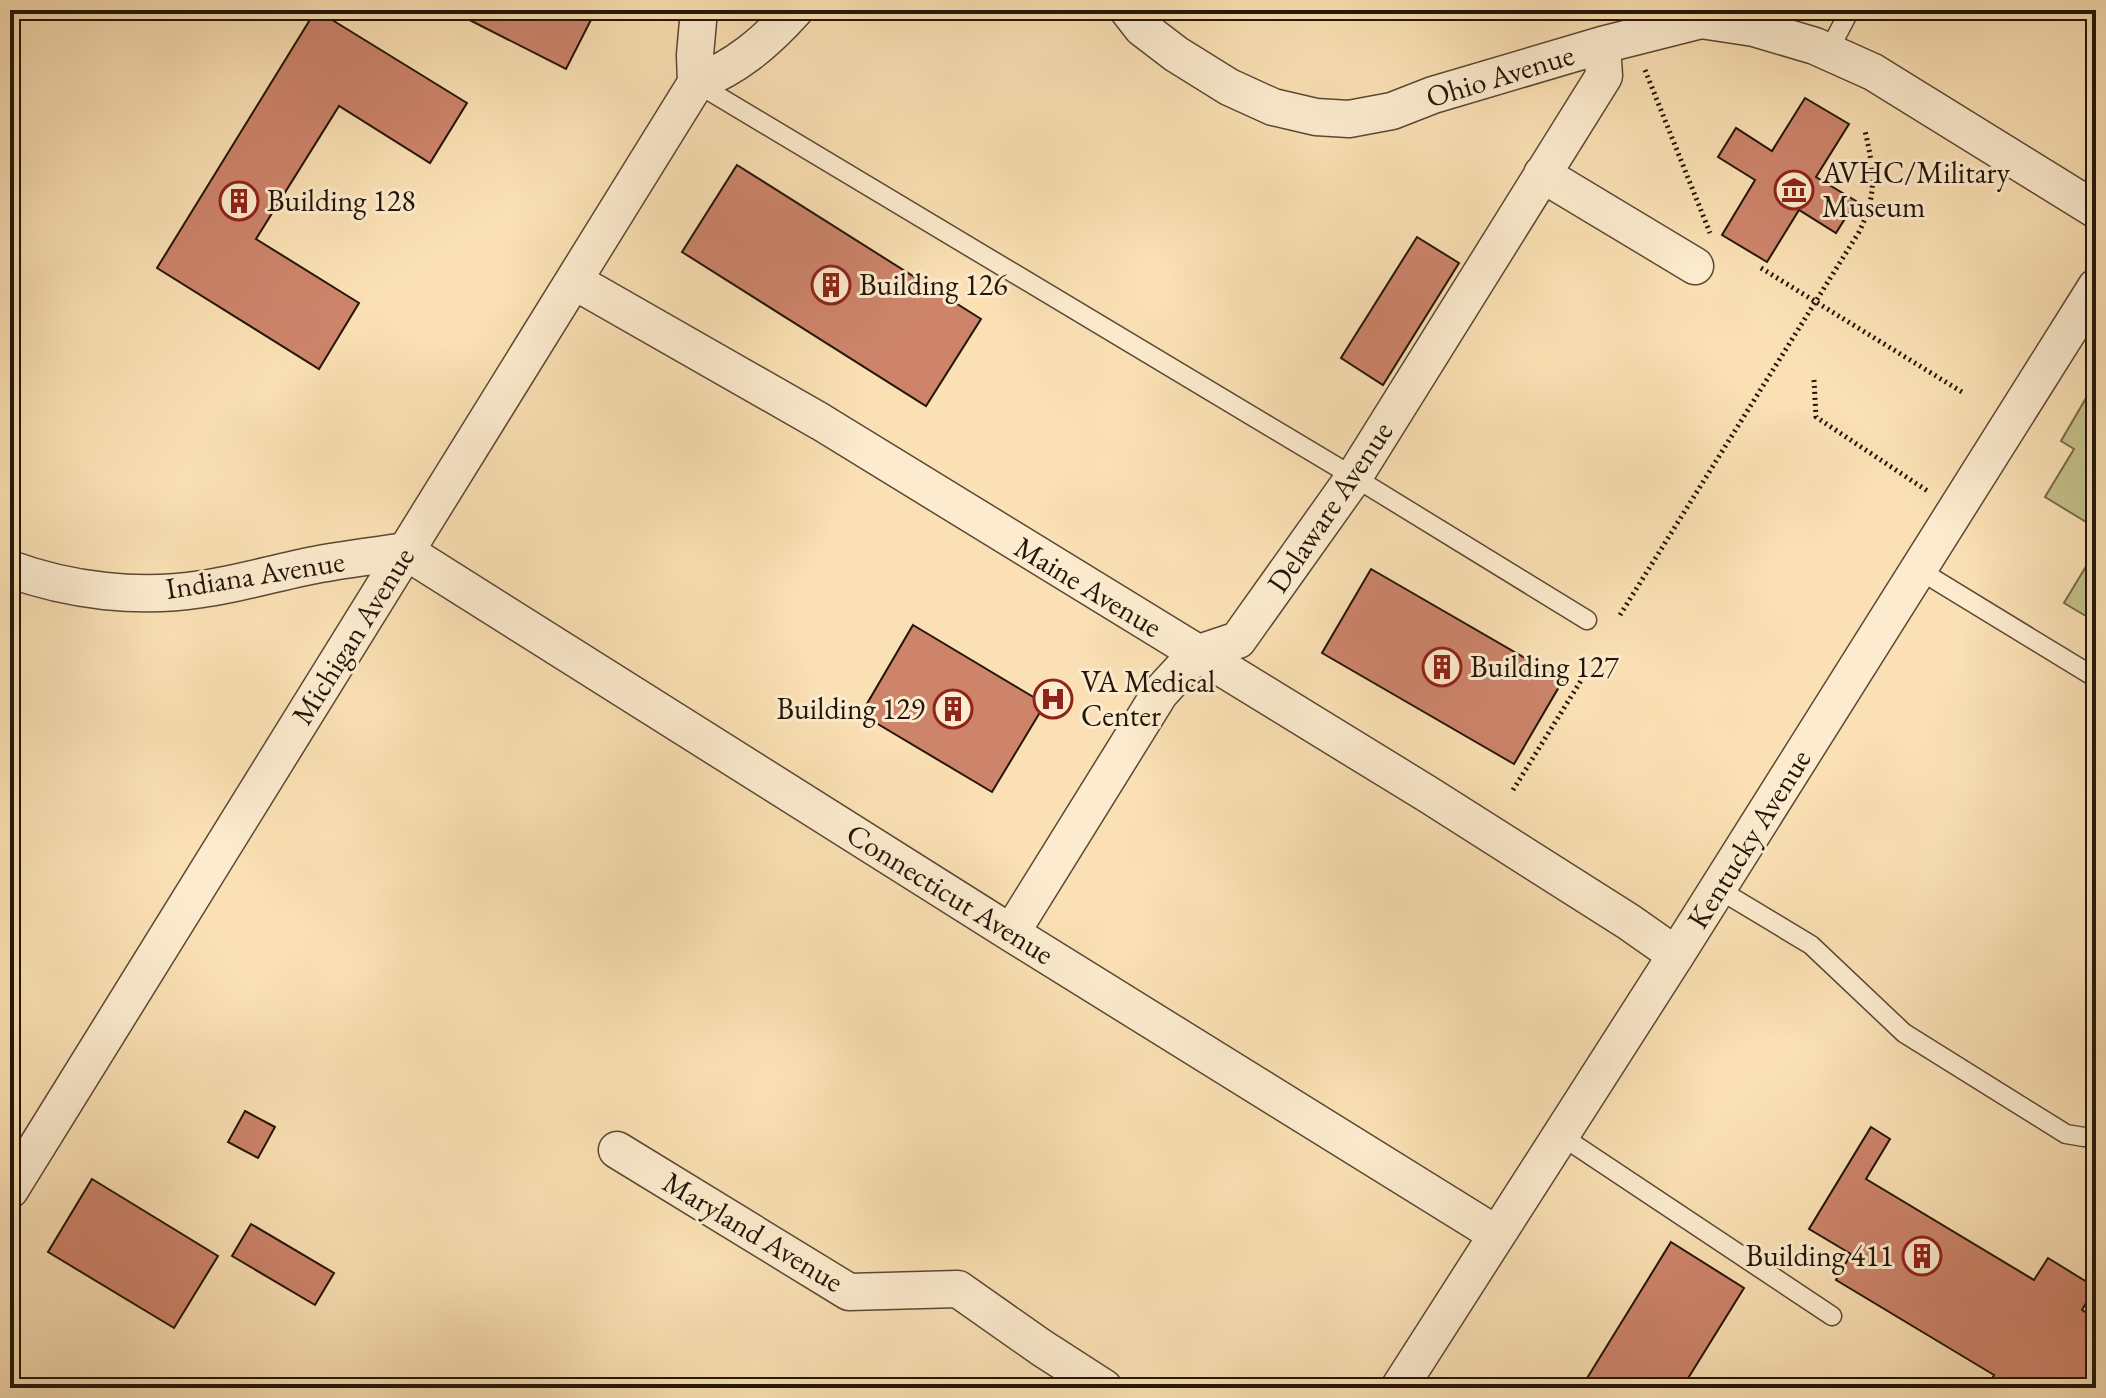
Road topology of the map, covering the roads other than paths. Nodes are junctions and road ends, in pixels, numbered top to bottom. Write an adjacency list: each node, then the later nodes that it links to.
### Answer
1 (699, 10): 9 (street)
2 (795, 10): 9 (street)
3 (1128, 10): 7 (street, Ohio Avenue)
4 (1850, 10): 8 (lane)
5 (1670, 16): 6 (street, Ohio Avenue); 7 (street, Ohio Avenue)
6 (1756, 19): 8 (street, Ohio Avenue)
7 (1602, 45): 10 (street, Delaware Avenue)
8 (1828, 52): 11 (street, Ohio Avenue)
9 (696, 83): 13 (street, Michigan Avenue); 15 (lane)
10 (1542, 174): 12 (street); 15 (street, Delaware Avenue)
11 (2096, 210)
12 (1704, 253)
13 (574, 281): 16 (street, Michigan Avenue); 20 (street, Maine Avenue)
14 (2096, 287): 18 (street, Kentucky Avenue)
15 (1354, 477): 19 (lane); 20 (street, Delaware Avenue)
16 (405, 551): 17 (street, Indiana Avenue); 23 (street, Connecticut Avenue); 28 (street, Michigan Avenue)
17 (10, 569)
18 (1919, 570): 21 (lane); 22 (street, Kentucky Avenue)
19 (1587, 620)
20 (1196, 654): 23 (street, Delaware Avenue); 24 (street, Maine Avenue)
21 (2096, 678)
22 (1718, 889): 24 (street, Kentucky Avenue); 25 (lane)
23 (1011, 933): 29 (street, Connecticut Avenue)
24 (1676, 955): 26 (street, Kentucky Avenue)
25 (2096, 1132)
26 (1560, 1135): 29 (street, Kentucky Avenue); 30 (lane)
27 (617, 1150): 31 (street, Maryland Avenue)
28 (10, 1190)
29 (1496, 1234): 32 (street, Kentucky Avenue)
30 (1832, 1316)
31 (1104, 1388)
32 (1399, 1388)

